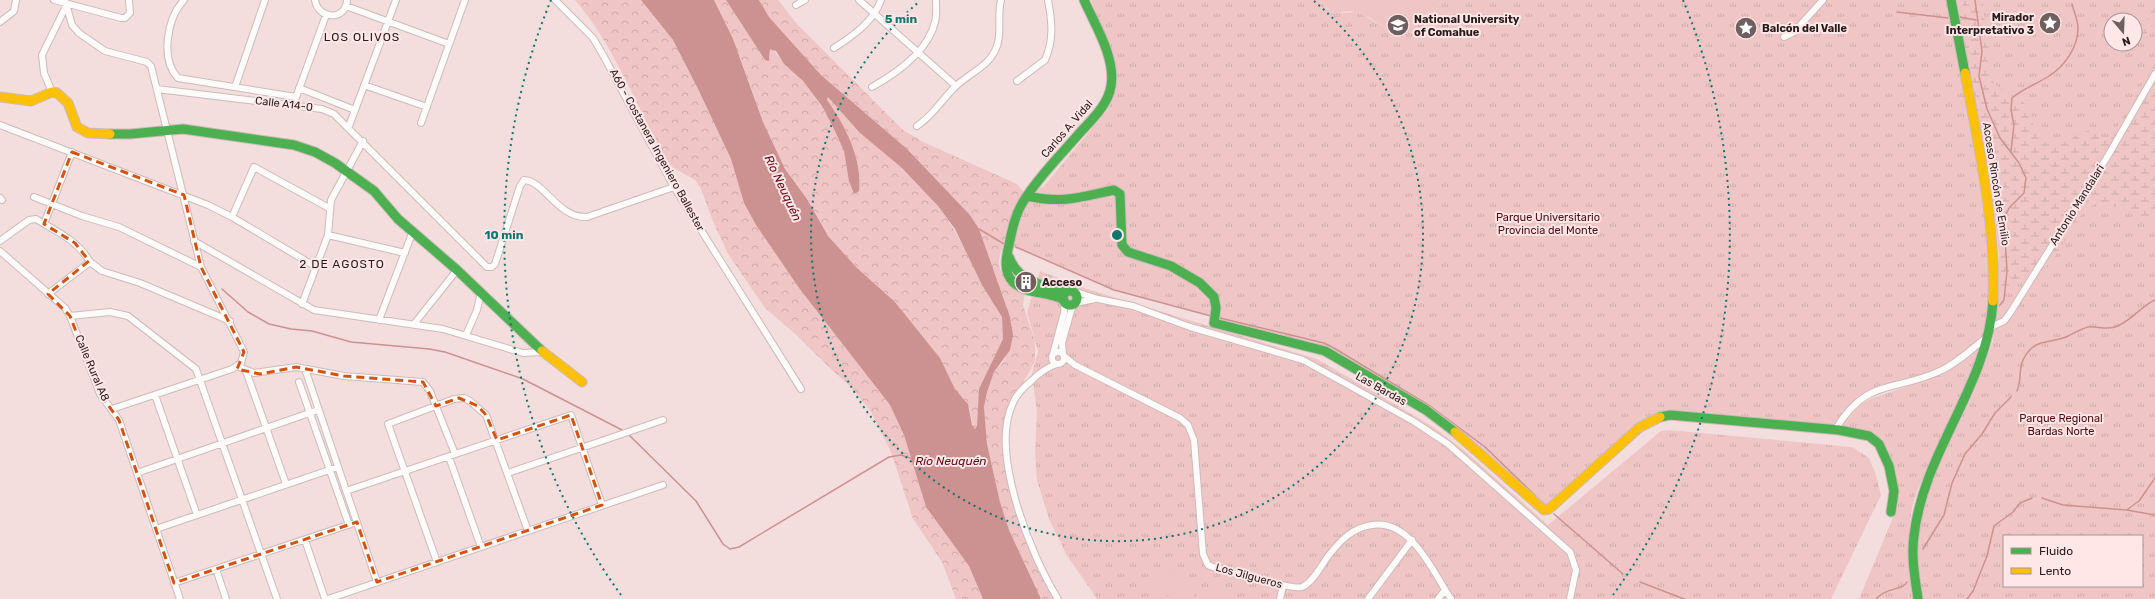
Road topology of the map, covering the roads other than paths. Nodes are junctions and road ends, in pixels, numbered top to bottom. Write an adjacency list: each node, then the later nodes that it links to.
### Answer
1 (16, 0): 25 (street)
2 (54, 0): 19 (street)
3 (129, 0): 19 (street)
4 (184, 0): 34 (street)
5 (265, 0): 34 (street)
6 (315, 0): 23 (street)
7 (396, 0): 24 (street)
8 (465, 0): 27 (street)
9 (555, 0): 52 (street, A60 - Costanera Ingeniero Ballester)
10 (805, 0): 21 (street)
11 (859, 0): 22 (street)
12 (881, 0): 22 (street)
13 (936, 0): 29 (street)
14 (1001, 0): 33 (street)
15 (1048, 0): 31 (street)
16 (1084, 0): 54 (street, Carlos A. Vidal)
17 (1823, 0): 26 (street)
18 (1951, 0): 81 (street, Acceso Rincón de Emilio)
19 (66, 2): 37 (street); 38 (street)
20 (346, 3): 23 (street); 24 (street)
21 (796, 5)
22 (875, 14): 28 (street); 29 (street)
23 (326, 15): 36 (street)
24 (388, 21): 27 (street); 32 (street)
25 (0, 22)
26 (1784, 37)
27 (449, 44): 42 (street)
28 (834, 48)
29 (918, 52): 33 (street); 35 (street)
30 (2155, 74): 81 (street, Antonio Mandalari)
31 (1017, 81)
32 (364, 85): 42 (street); 43 (street)
33 (956, 86): 47 (street)
34 (235, 87): 40 (street)
35 (872, 87)
36 (299, 88): 40 (street); 43 (street)
37 (157, 89): 41 (street, Calle A14-0); 48 (street)
38 (52, 92): 39 (street); 48 (street)
39 (0, 97)
40 (296, 97): 41 (street)
41 (293, 106): 46 (street, Calle A14-0)
42 (427, 107): 44 (street)
43 (355, 110): 46 (street)
44 (421, 123)
45 (0, 125): 50 (street)
46 (349, 126): 49 (street, Calle A14-0)
47 (918, 126)
48 (168, 129): 51 (street); 53 (street)
49 (362, 141): 51 (street); 52 (street, Calle A14-0)
50 (72, 152): 53 (street); 56 (street)
51 (346, 170): 57 (street); 60 (street)
52 (674, 187): 95 (street, A60 - Costanera Ingeniero Ballester)
53 (184, 195): 58 (street); 63 (street)
54 (1027, 196): 64 (street, Carlos A. Vidal); 103 (street)
55 (34, 197): 56 (street)
56 (52, 204): 59 (street); 68 (street)
57 (329, 208): 58 (street); 61 (street)
58 (232, 217): 69 (street)
59 (44, 224): 62 (street); 67 (street)
60 (413, 231): 66 (street); 70 (street)
61 (328, 235): 66 (street); 69 (street)
62 (0, 241)
63 (194, 241): 68 (street); 76 (street)
64 (1009, 246): 71 (street); 75 (street, Carlos A. Vidal)
65 (0, 251): 73 (street, Calle Rural A8)
66 (404, 253): 78 (street)
67 (90, 262): 73 (street); 79 (street)
68 (201, 267): 79 (street)
69 (316, 267): 76 (street)
70 (457, 270): 72 (street); 80 (street)
71 (1072, 291): 74 (street, Las Bardas); 75 (street)
72 (481, 292): 82 (street); 83 (street)
73 (48, 294): 77 (street, Calle Rural A8)
74 (1098, 299): 75 (street, Las Bardas); 144 (street, Las Bardas)
75 (1069, 302): 84 (street); 85 (street)
76 (302, 304): 78 (street)
77 (70, 316): 92 (street); 98 (street, Calle Rural A8)
78 (379, 320): 80 (street)
79 (230, 321): 88 (street)
80 (414, 324): 82 (street)
81 (1990, 331): 103 (street, Antonio Mandalari); 145 (street, Acceso Rincón de Emilio)
82 (466, 335): 83 (street)
83 (543, 352): 94 (street)
84 (1063, 355): 85 (street); 86 (street); 87 (street, Los Jilgueros)
85 (1052, 356): 86 (street); 91 (street)
86 (1059, 363): 87 (street, Los Jilgueros); 91 (street)
87 (1075, 365): 133 (street, Los Jilgueros)
88 (237, 366): 90 (street); 92 (street)
89 (305, 369): 90 (street); 97 (street); 99 (street)
90 (246, 371): 102 (street)
91 (1040, 373): 139 (street)
92 (200, 380): 96 (street); 105 (street)
93 (299, 382): 100 (street)
94 (582, 382)
95 (801, 389)
96 (155, 395): 98 (street); 108 (street)
97 (436, 406): 104 (street); 107 (street); 111 (street)
98 (112, 409): 112 (street, Calle Rural A8)
99 (318, 410): 100 (street); 109 (street)
100 (310, 413): 102 (street); 110 (street)
101 (663, 420): 106 (street)
102 (266, 428): 105 (street); 114 (street)
103 (1834, 430): 119 (street)
104 (496, 440): 106 (street); 107 (street); 113 (street)
105 (222, 443): 108 (street); 117 (street)
106 (582, 447): 113 (street); 118 (street)
107 (452, 456): 111 (street); 127 (street)
108 (178, 459): 112 (street); 120 (street)
109 (338, 467): 110 (street); 116 (street)
110 (330, 469): 114 (street); 122 (street)
111 (406, 471): 116 (street); 129 (street)
112 (137, 473): 123 (street, Calle Rural A8)
113 (508, 473): 124 (street)
114 (286, 484): 117 (street)
115 (663, 485): 118 (street)
116 (346, 491): 121 (street)
117 (242, 499): 120 (street); 128 (street)
118 (602, 505): 124 (street)
119 (1891, 512)
120 (197, 514): 123 (street)
121 (357, 522): 122 (street); 131 (street)
122 (349, 525): 125 (street)
123 (156, 529): 132 (street, Calle Rural A8)
124 (528, 531): 127 (street)
125 (304, 540): 128 (street); 138 (street)
126 (1412, 540): 133 (street, Los Jilgueros); 134 (street, Los Jilgueros); 141 (street)
127 (481, 547): 129 (street)
128 (261, 554): 130 (street); 137 (street)
129 (437, 562): 131 (street)
130 (216, 569): 132 (street); 136 (street)
131 (377, 582): 138 (street)
132 (174, 584): 135 (street, Calle Rural A8)
133 (1283, 586): 140 (street)
134 (1445, 590): 142 (street); 143 (street, Los Jilgueros)
135 (180, 599)
136 (226, 599)
137 (277, 599)
138 (327, 599)
139 (1058, 599)
140 (1280, 599)
141 (1368, 599)
142 (1438, 599)
143 (1451, 599)
144 (1570, 599)
145 (1918, 599)

